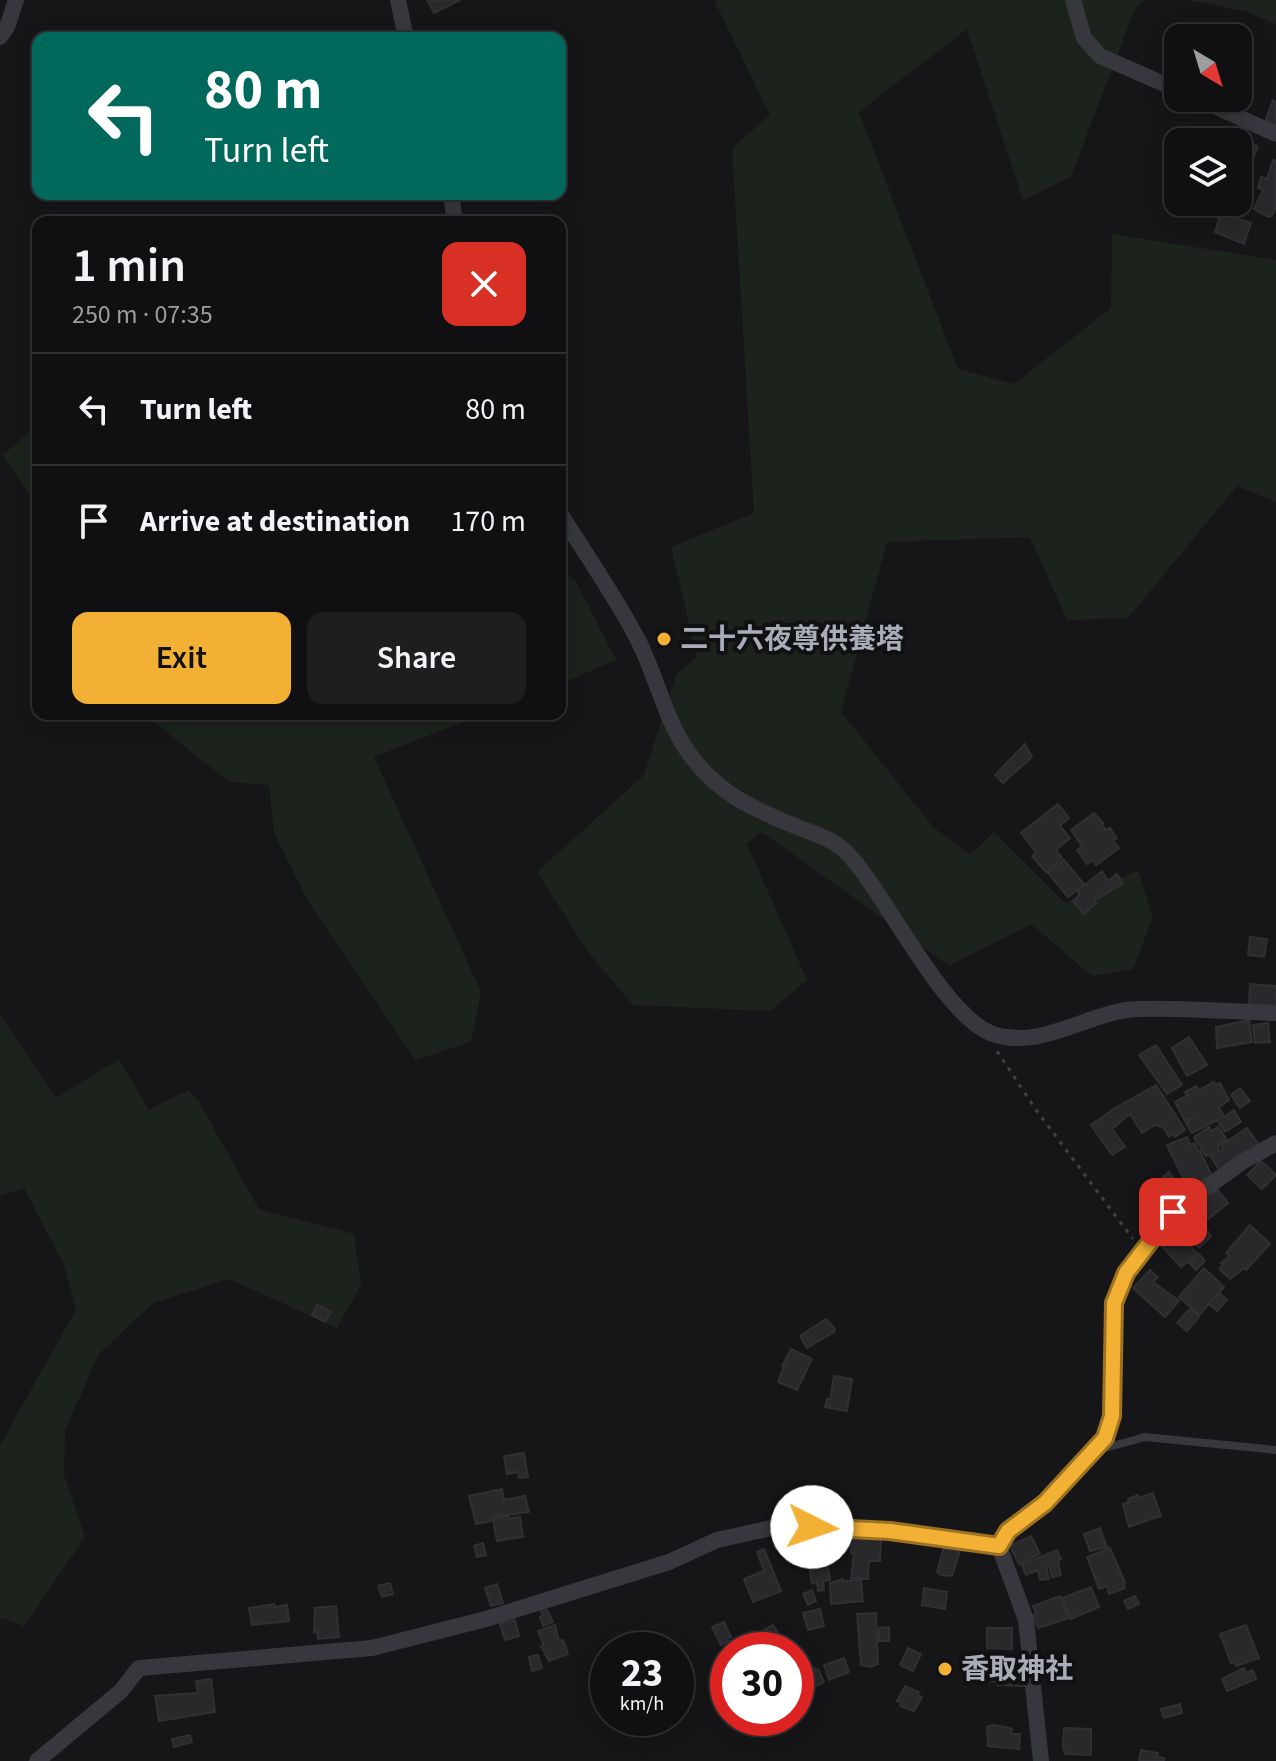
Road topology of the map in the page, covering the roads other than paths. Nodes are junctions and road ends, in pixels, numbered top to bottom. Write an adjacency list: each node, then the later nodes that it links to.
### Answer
1 (16, 0): 5 (street)
2 (398, 0): 4 (street)
3 (1073, 0): 6 (street)
4 (405, 32)
5 (0, 37)
6 (1164, 84)
7 (1228, 112): 8 (street)
8 (1276, 134)
9 (566, 523): 10 (street)
10 (1276, 1013)
11 (1276, 1143): 12 (street)
12 (1097, 1450): 13 (lane); 14 (street)
13 (1276, 1450)
14 (999, 1546): 15 (street); 16 (street)
15 (37, 1761)
16 (1041, 1761)

